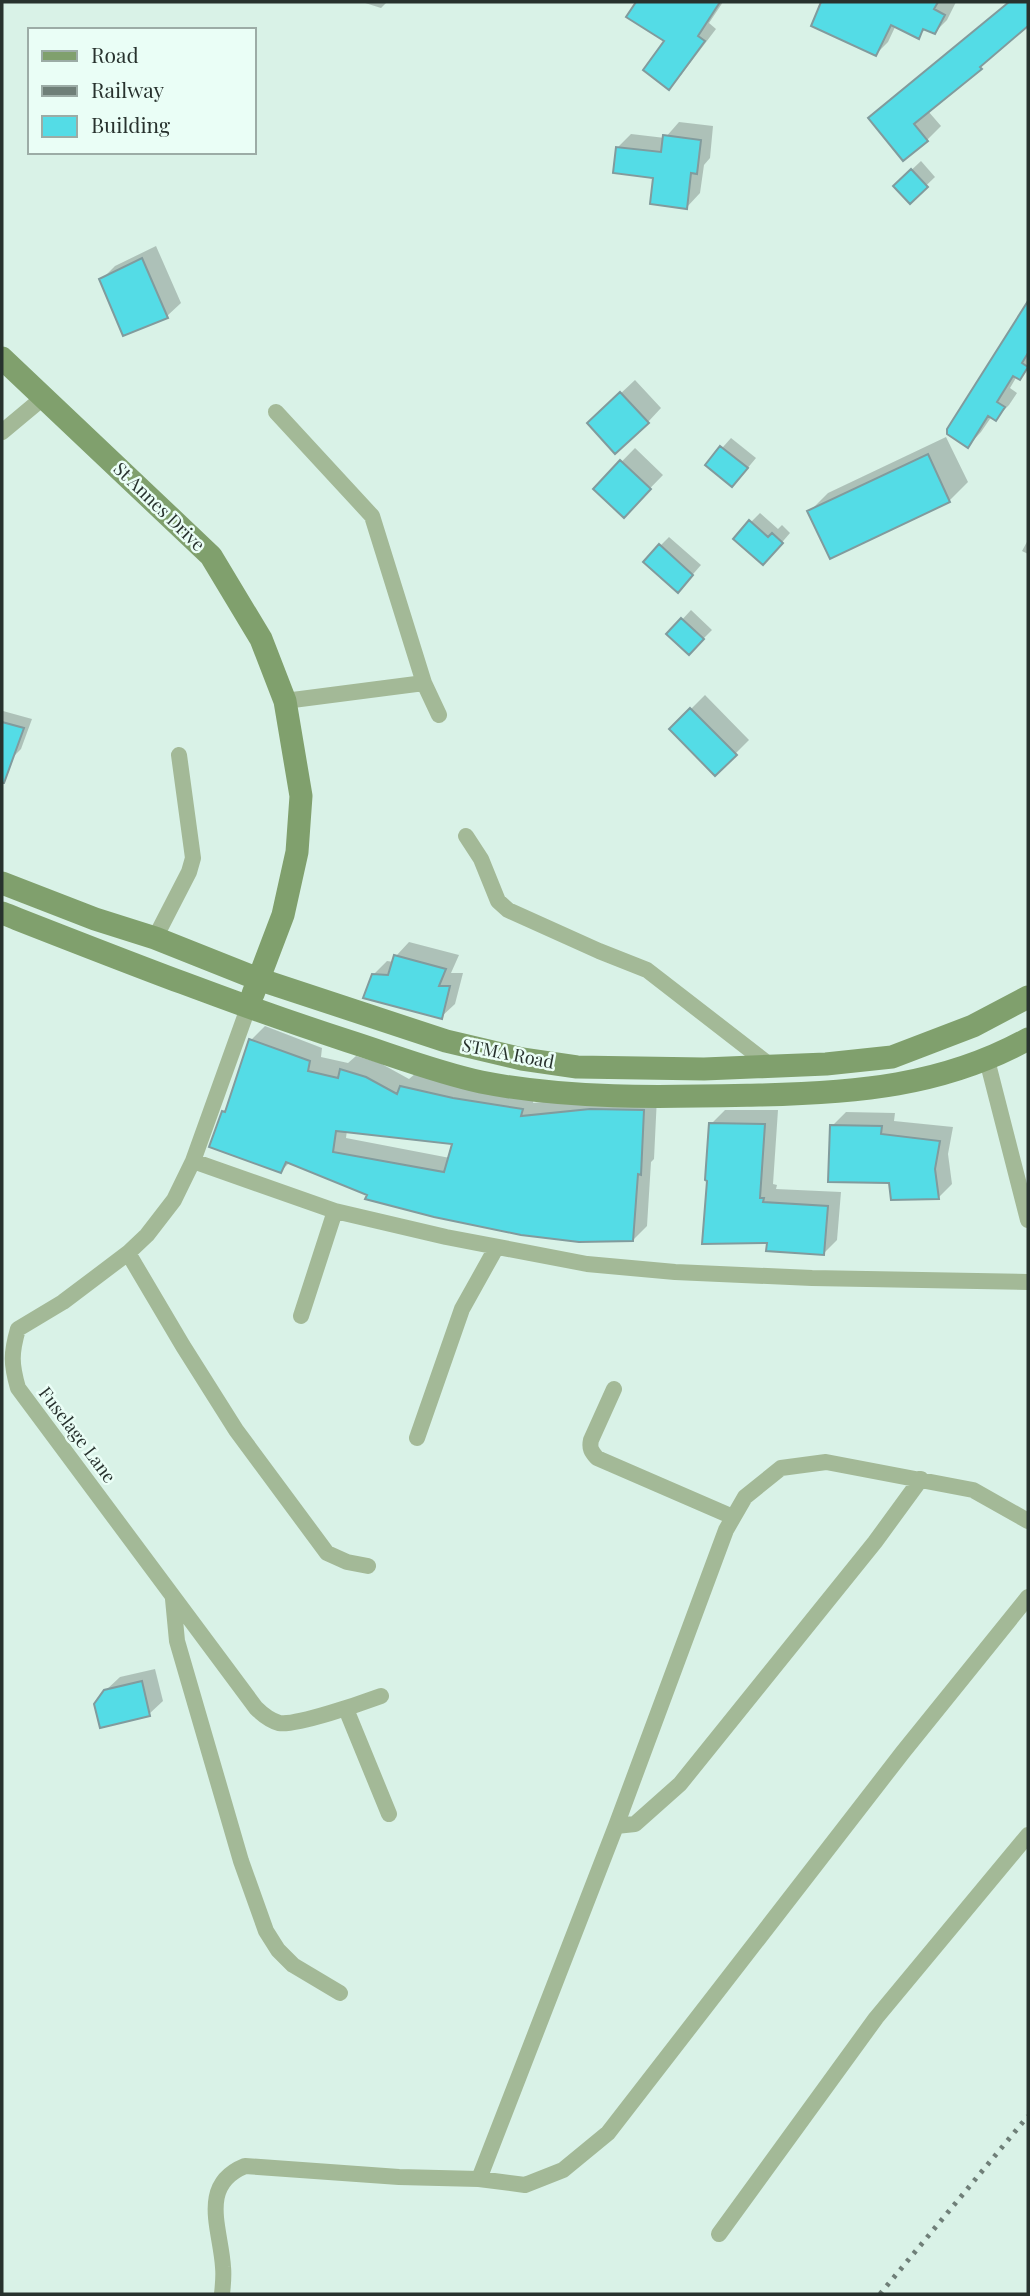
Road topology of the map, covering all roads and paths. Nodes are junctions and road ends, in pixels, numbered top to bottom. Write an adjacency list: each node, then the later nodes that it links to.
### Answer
1 (2, 358): 2 (main road, St Annes Drive)
2 (44, 397): 4 (street); 6 (main road, St Annes Drive)
3 (276, 412): 5 (street)
4 (2, 432)
5 (424, 683): 6 (street); 7 (street)
6 (285, 701): 13 (main road, St Annes Drive)
7 (439, 715)
8 (179, 755): 12 (street)
9 (466, 836): 18 (street)
10 (2, 883): 12 (main road, STMA Road)
11 (2, 913): 15 (main road, STMA Road)
12 (155, 939): 13 (main road, STMA Road)
13 (258, 979): 15 (main road, St Annes Drive); 18 (main road, STMA Road)
14 (1028, 997): 18 (main road, STMA Road)
15 (247, 1008): 17 (main road, STMA Road); 19 (street, Fuselage Lane)
16 (1028, 1039): 17 (main road, STMA Road)
17 (987, 1060): 21 (street)
18 (771, 1066)
19 (193, 1161): 20 (street); 23 (street, Fuselage Lane)
20 (335, 1211): 22 (street); 25 (street)
21 (1028, 1220)
22 (496, 1248): 24 (street); 27 (street)
23 (128, 1253): 31 (street); 32 (street, Fuselage Lane)
24 (1028, 1282)
25 (301, 1317)
26 (614, 1389): 29 (street)
27 (417, 1438)
28 (922, 1479): 29 (street); 30 (street); 37 (street)
29 (733, 1517): 37 (street)
30 (1028, 1521)
31 (368, 1566)
32 (172, 1596): 35 (street, Fuselage Lane); 39 (street)
33 (1028, 1597): 40 (street)
34 (380, 1696): 35 (street, Fuselage Lane)
35 (346, 1709): 36 (street)
36 (390, 1814)
37 (616, 1826): 40 (street)
38 (1028, 1835): 41 (street)
39 (340, 1993)
40 (480, 2179): 42 (street)
41 (719, 2234)
42 (222, 2294)

